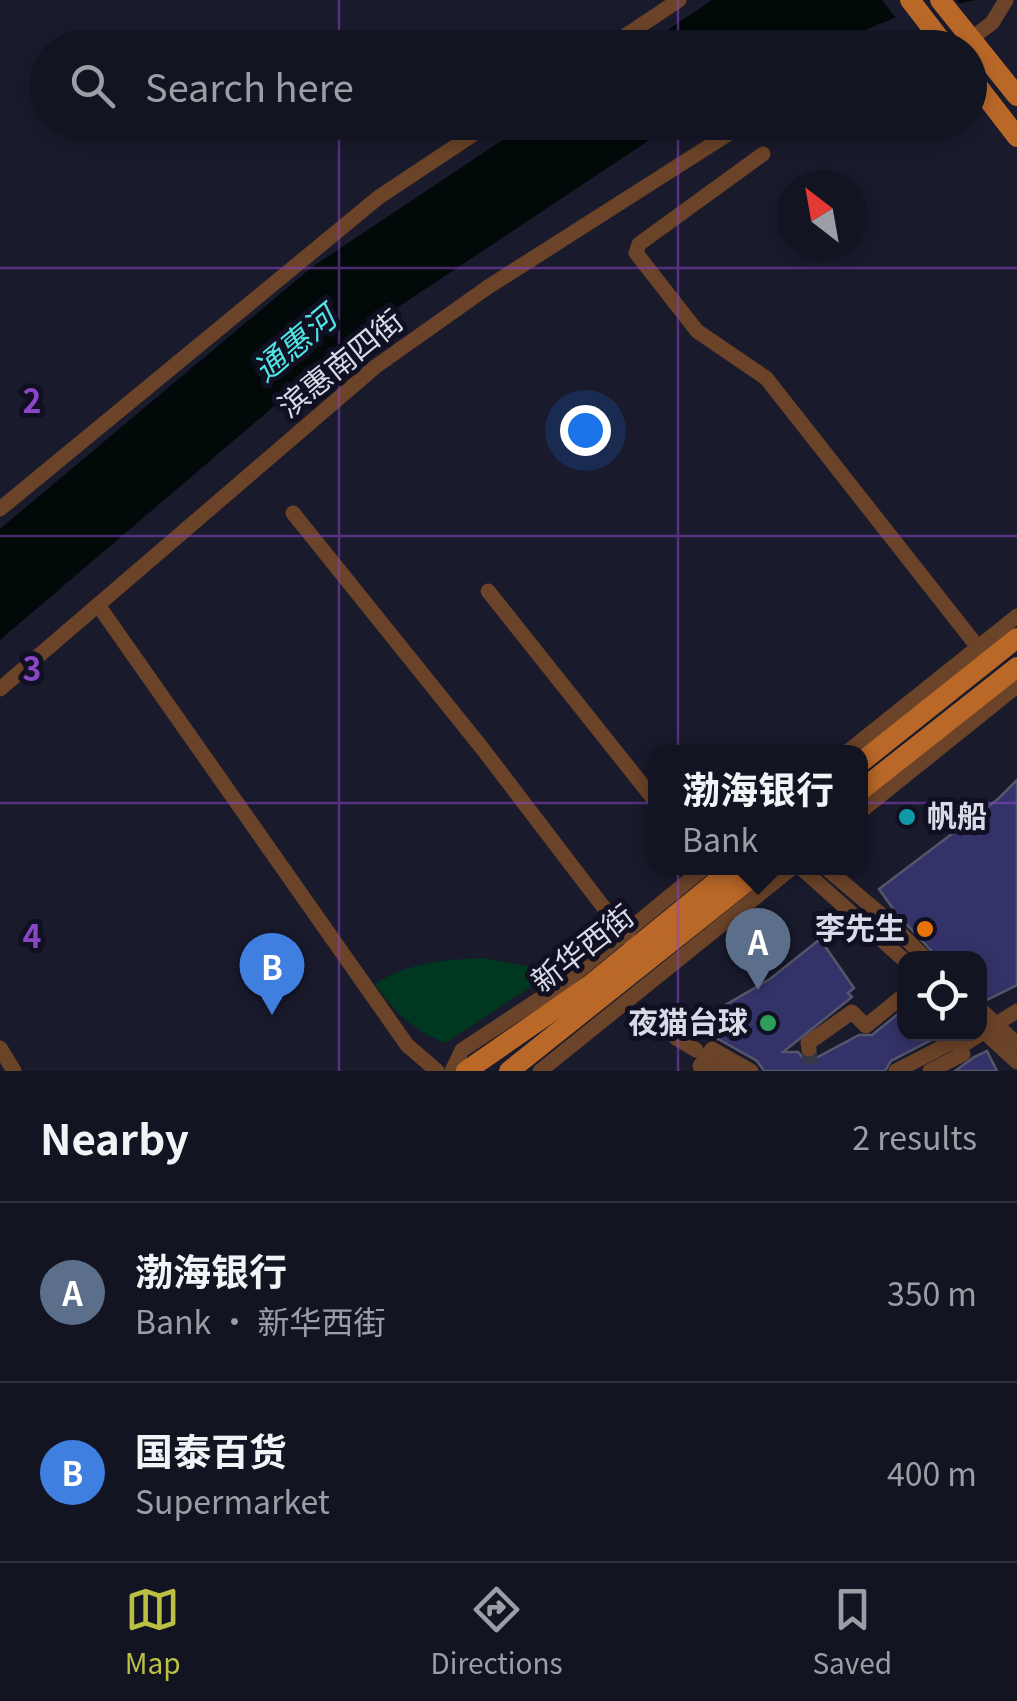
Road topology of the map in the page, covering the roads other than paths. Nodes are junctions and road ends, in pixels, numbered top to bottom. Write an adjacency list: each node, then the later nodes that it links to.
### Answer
1 (679, 0): 5 (street)
2 (910, 0): 6 (main road)
3 (940, 0): 7 (main road)
4 (1006, 0): 8 (street)
5 (634, 30)
6 (946, 30)
7 (952, 30)
8 (975, 30)
9 (987, 68): 10 (main road)
10 (1017, 96)
11 (987, 98): 12 (main road)
12 (1017, 136)
13 (465, 140): 16 (street)
14 (719, 140): 19 (street, 滨惠南四街)
15 (763, 154): 22 (street)
16 (0, 508)
17 (293, 513): 37 (street)
18 (488, 591): 29 (street)
19 (98, 605): 25 (street, 滨惠南四街); 54 (street)
20 (1017, 616): 22 (street)
21 (1017, 638): 22 (main road)
22 (983, 654): 26 (street); 27 (main road)
23 (1017, 667): 28 (main road)
24 (1017, 686): 30 (street)
25 (0, 689)
26 (857, 745)
27 (868, 756)
28 (868, 785)
29 (648, 792)
30 (868, 806)
31 (695, 875): 37 (street)
32 (723, 875): 37 (main road, 新华西街)
33 (755, 875): 57 (main road, 新华西街)
34 (783, 875): 58 (street)
35 (809, 875): 39 (street)
36 (834, 875): 38 (street)
37 (630, 940): 55 (street); 56 (main road, 新华西街)
38 (918, 951)
39 (897, 954)
40 (897, 1001): 48 (street)
41 (1017, 1002): 42 (street, bridge)
42 (1017, 1011): 49 (street, bridge)
43 (1017, 1020): 44 (street)
44 (990, 1031): 46 (street); 49 (street); 50 (street)
45 (676, 1038): 51 (street)
46 (1017, 1044)
47 (0, 1048): 53 (street)
48 (809, 1049)
49 (953, 1052): 52 (street); 59 (street); 60 (street, bridge)
50 (1017, 1062)
51 (723, 1066)
52 (899, 1070)
53 (14, 1071)
54 (437, 1071)
55 (452, 1071)
56 (466, 1071)
57 (508, 1071)
58 (540, 1071)
59 (920, 1071)
60 (930, 1071)

